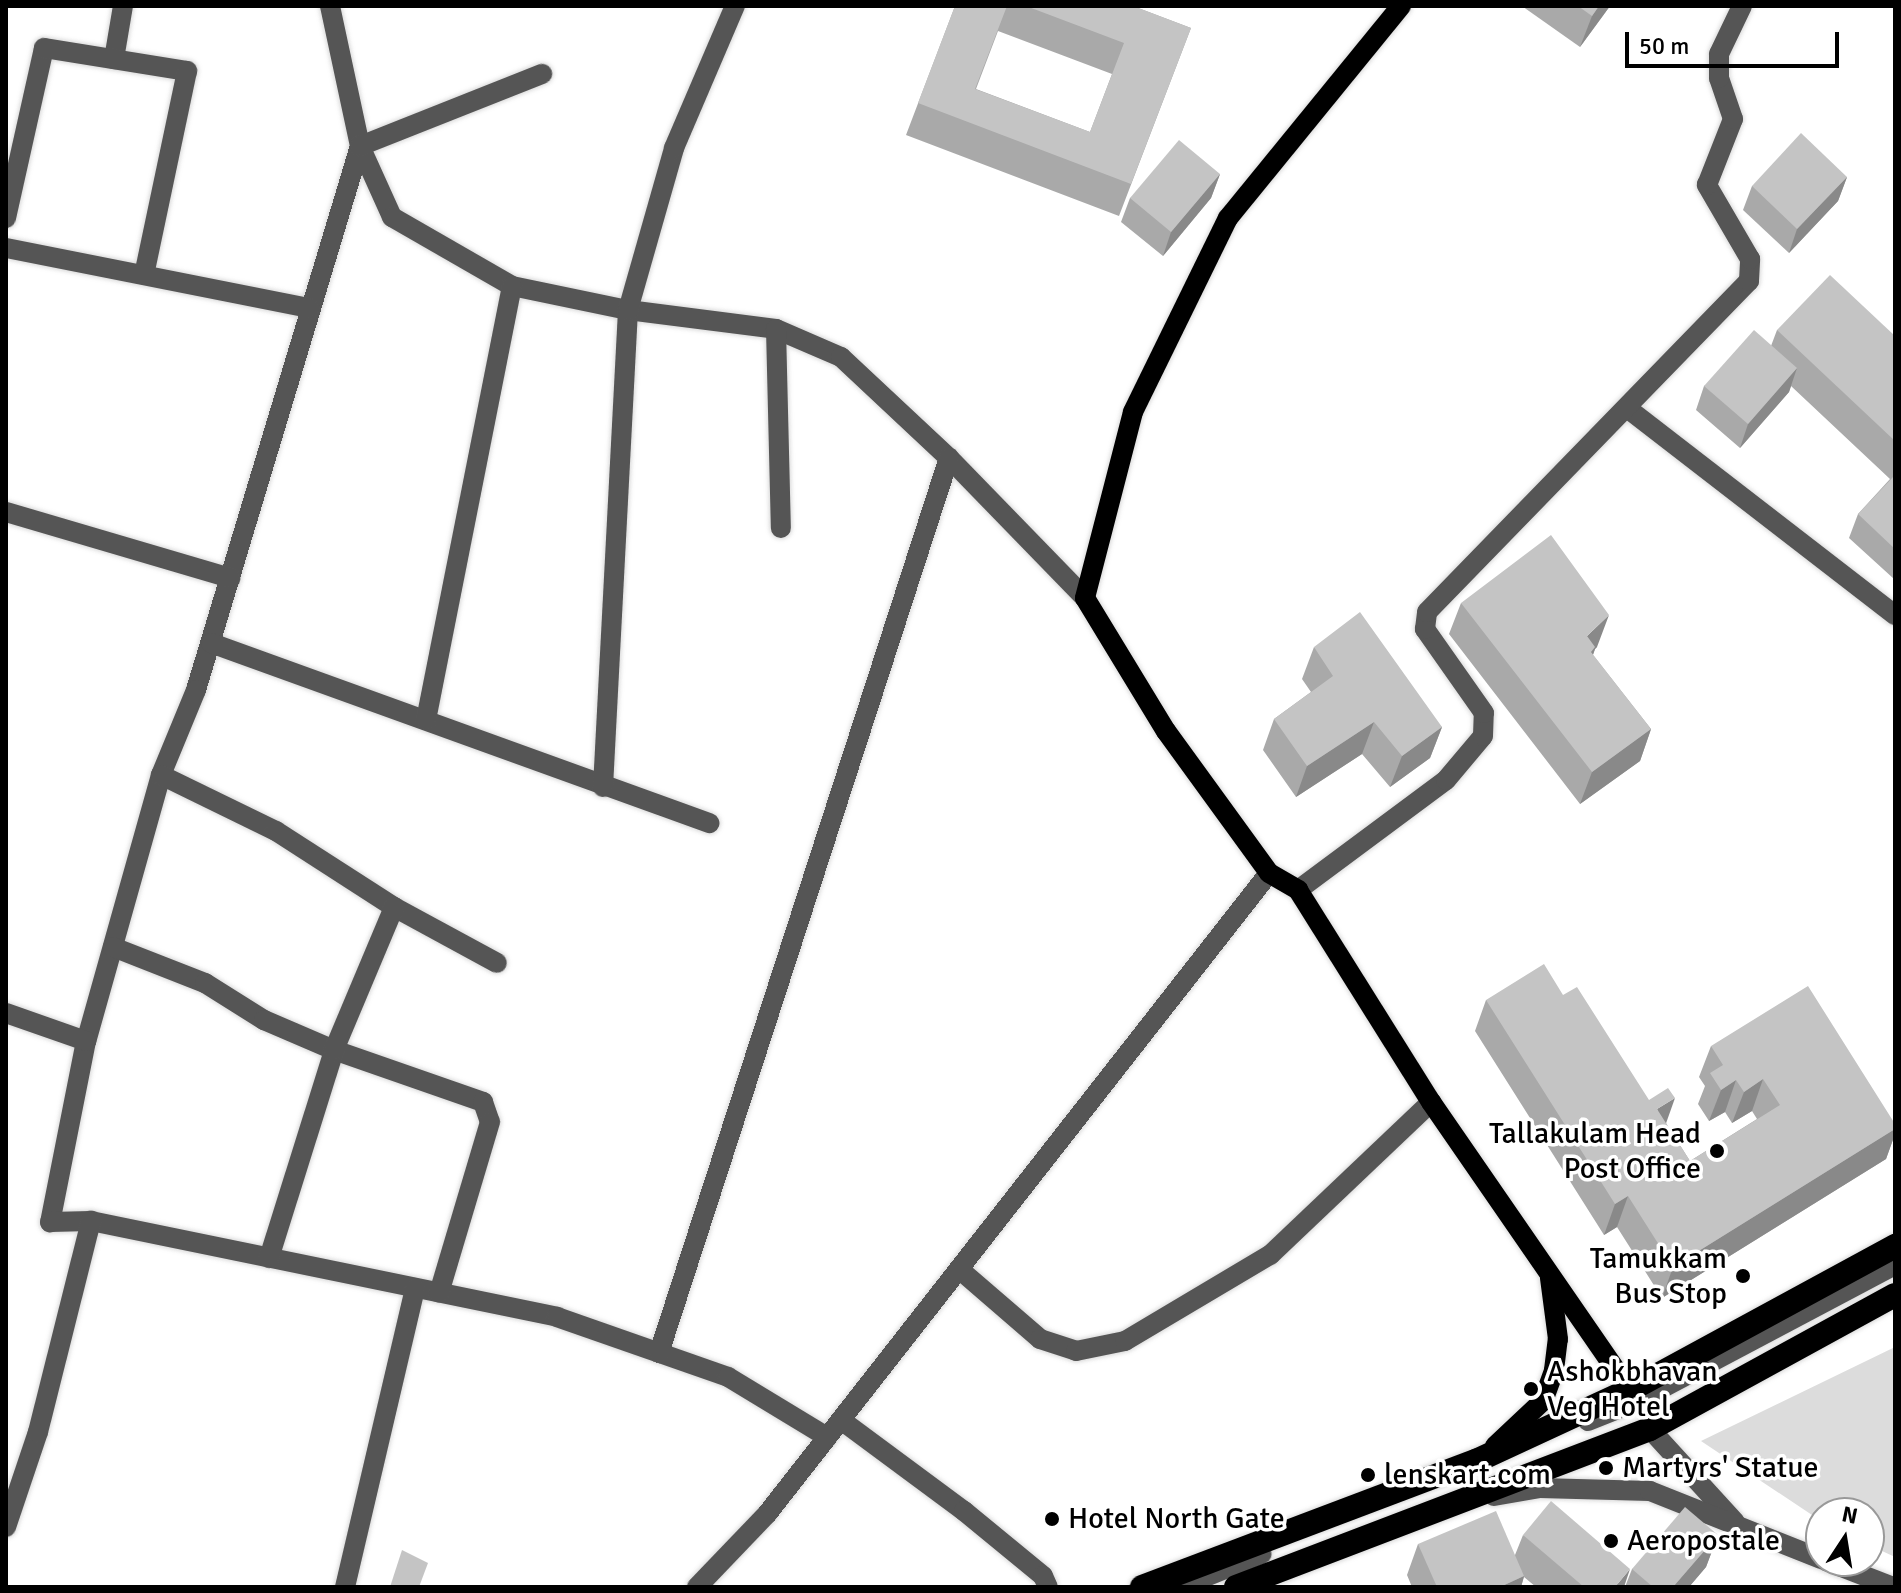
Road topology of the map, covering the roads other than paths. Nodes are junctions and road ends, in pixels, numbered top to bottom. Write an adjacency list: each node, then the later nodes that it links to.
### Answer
1 (123, 6): 6 (street)
2 (330, 6): 8 (street)
3 (735, 6): 14 (street)
4 (1401, 6): 21 (main road)
5 (1742, 6): 16 (street)
6 (114, 59): 9 (street); 11 (street)
7 (542, 74): 8 (street)
8 (360, 146): 12 (street); 13 (street)
9 (6, 218)
10 (6, 248): 11 (street)
11 (144, 275): 13 (street)
12 (512, 286): 14 (street); 24 (street)
13 (309, 308): 20 (street)
14 (628, 310): 15 (street); 26 (street)
15 (776, 329): 17 (street); 19 (street)
16 (1627, 408): 22 (street); 29 (street)
17 (949, 458): 21 (street); 46 (street)
18 (6, 512): 20 (street)
19 (781, 528)
20 (230, 578): 23 (street)
21 (1085, 598): 28 (main road)
22 (1895, 615)
23 (211, 643): 24 (street); 25 (street)
24 (426, 720): 26 (street)
25 (161, 775): 30 (street); 31 (street)
26 (603, 787): 27 (street)
27 (709, 823)
28 (1269, 873): 29 (main road); 41 (street)
29 (1298, 890): 36 (main road)
30 (394, 907): 32 (street); 35 (street)
31 (113, 947): 34 (street); 35 (street)
32 (497, 963)
33 (6, 1013): 34 (street)
34 (86, 1041): 37 (street)
35 (334, 1050): 39 (street); 44 (street)
36 (1431, 1102): 41 (street); 42 (main road)
37 (91, 1221): 39 (street); 53 (street)
38 (1895, 1246): 47 (highway)
39 (269, 1258): 43 (street)
40 (1895, 1265): 61 (street)
41 (959, 1269): 48 (street)
42 (1549, 1274): 47 (main road); 51 (main road)
43 (415, 1288): 44 (street); 57 (street)
44 (439, 1293): 46 (street)
45 (1895, 1295): 49 (highway)
46 (659, 1353): 50 (street)
47 (1630, 1390): 51 (highway)
48 (841, 1420): 50 (street); 59 (street)
49 (1650, 1429): 52 (highway); 54 (street)
50 (827, 1437): 58 (street)
51 (1476, 1461): 60 (highway)
52 (1461, 1501): 54 (street); 62 (highway)
53 (6, 1527)
54 (1740, 1528): 55 (street)
55 (1805, 1553)
56 (1867, 1577): 63 (street)
57 (345, 1587)
58 (697, 1587)
59 (1048, 1587)
60 (1142, 1587)
61 (1181, 1587)
62 (1236, 1587)
63 (1893, 1587)

